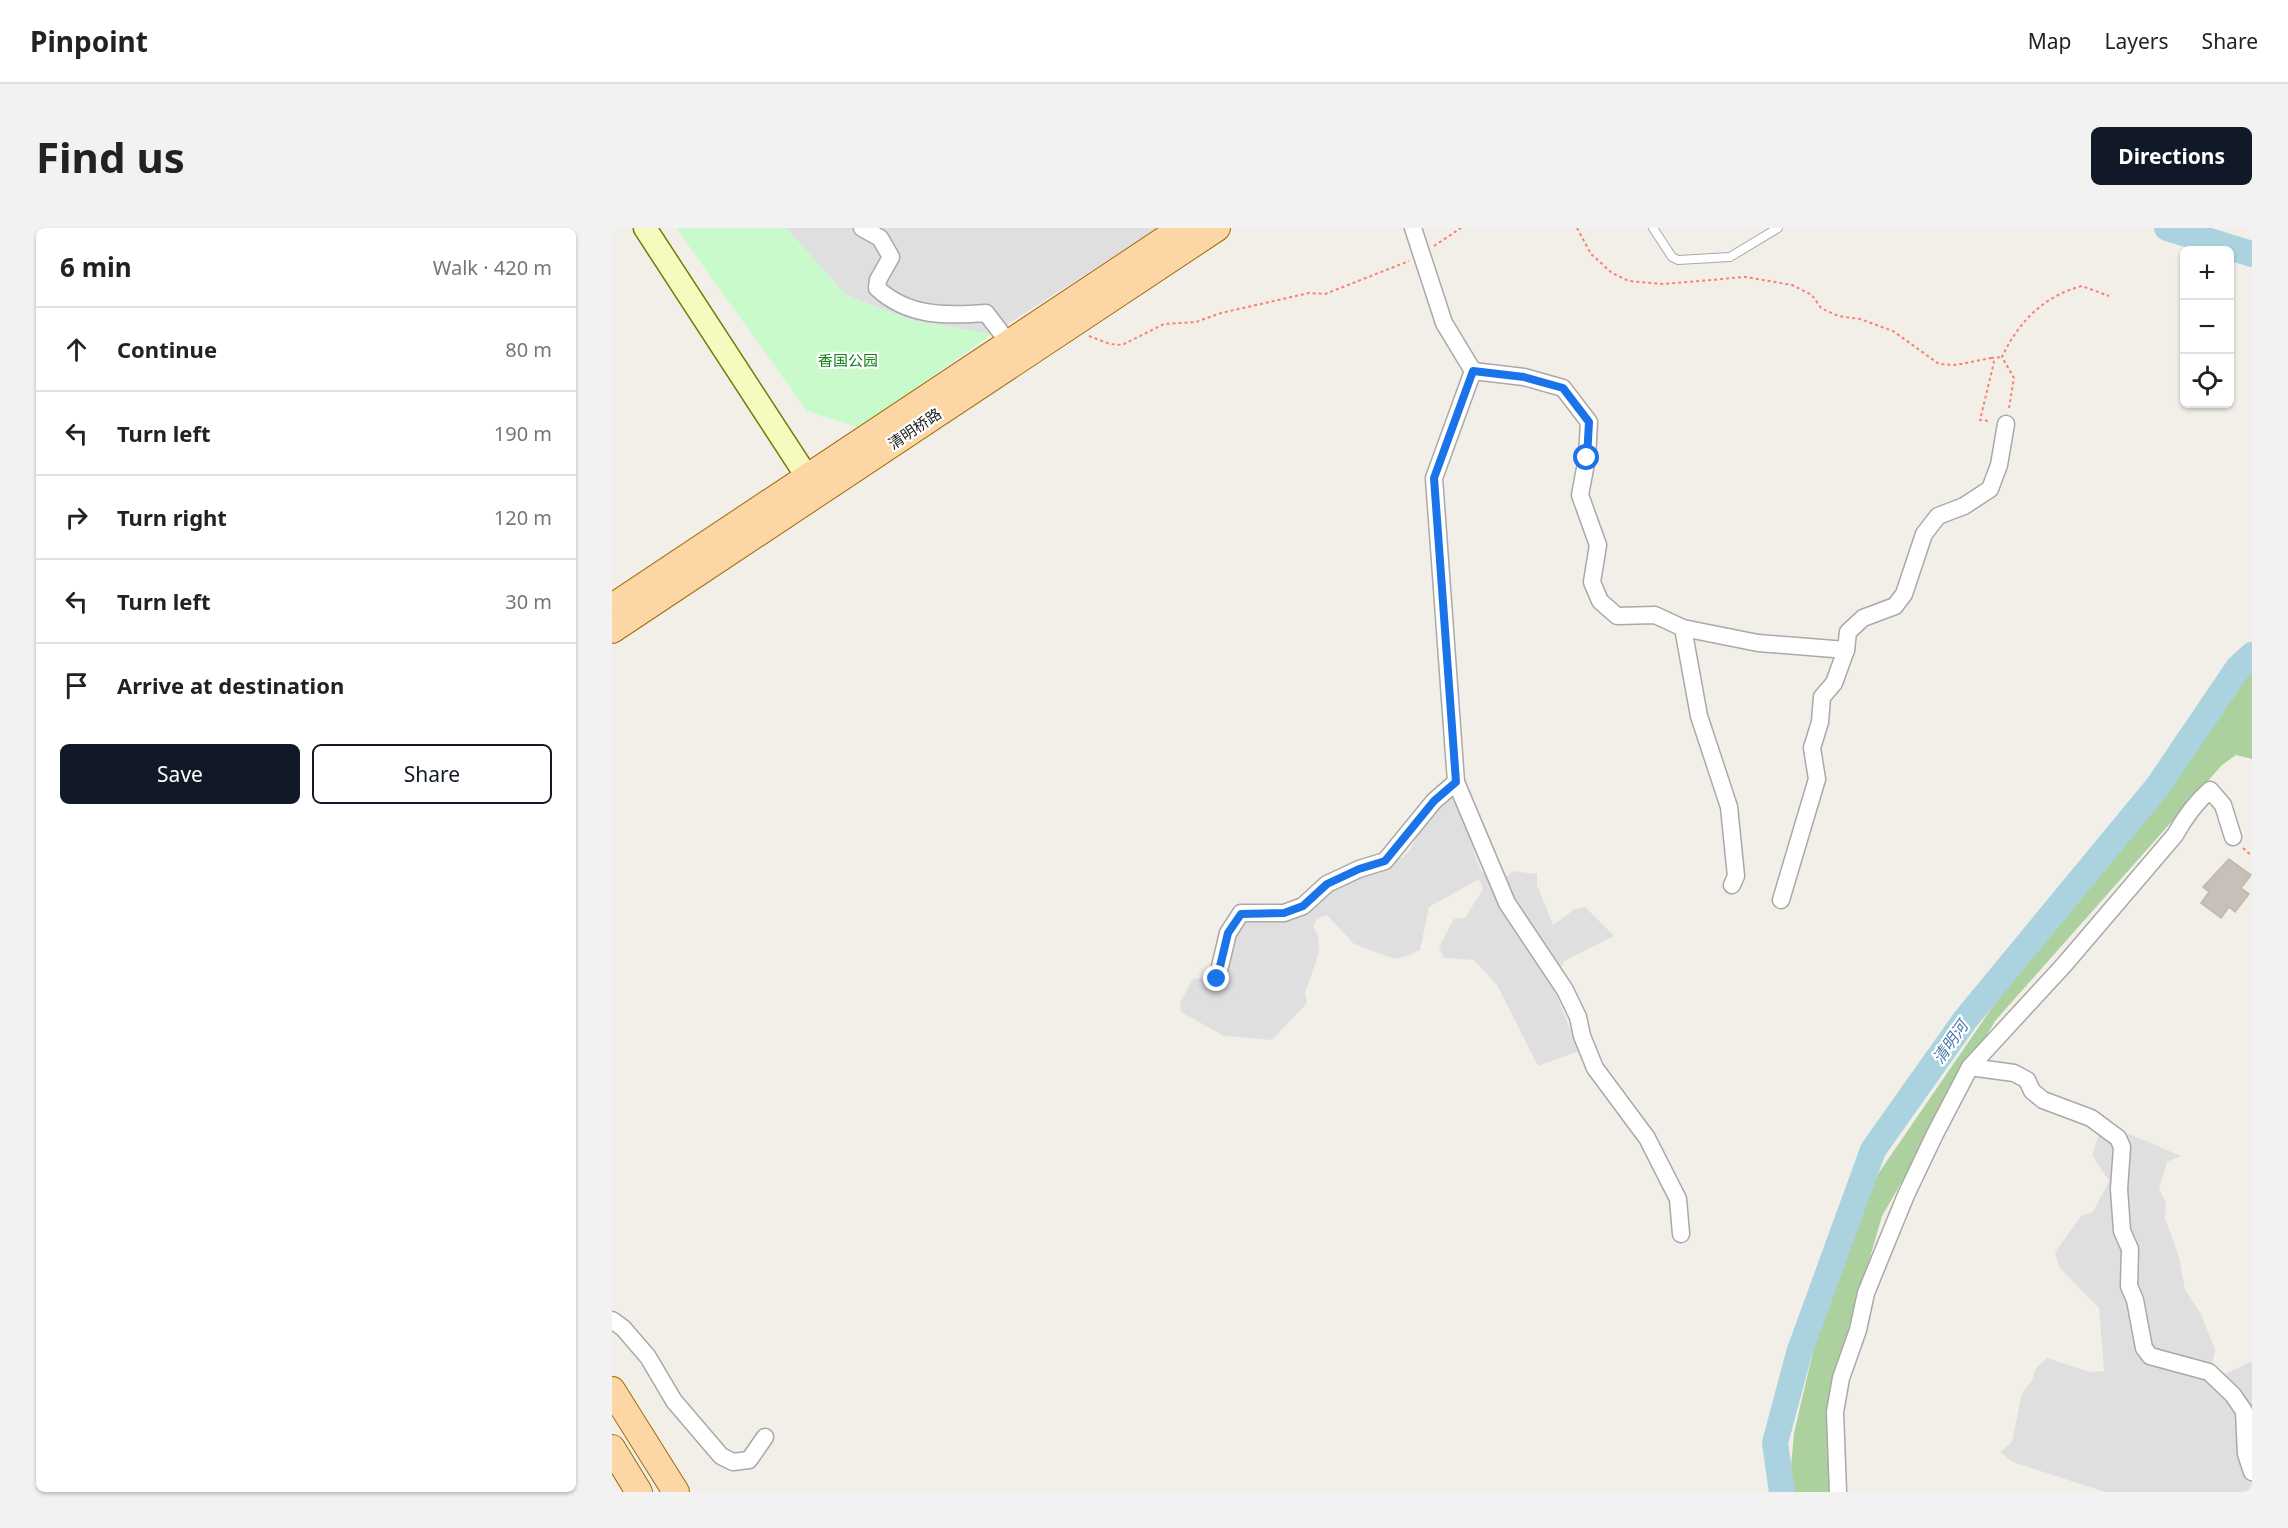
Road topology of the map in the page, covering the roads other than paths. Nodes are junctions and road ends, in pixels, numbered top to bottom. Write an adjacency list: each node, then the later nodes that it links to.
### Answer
1 (645, 228): 11 (street)
2 (862, 228): 8 (street)
3 (1182, 228): 8 (main road, 清明桥路)
4 (1217, 228): 11 (main road, 清明桥路)
5 (1413, 228): 9 (street)
6 (1653, 228): 7 (lane)
7 (1778, 228)
8 (1009, 343): 11 (main road, 清明桥路)
9 (1473, 371): 13 (street); 16 (street)
10 (2006, 424): 15 (street)
11 (813, 485): 12 (main road, 清明桥路); 14 (main road, 清明桥路)
12 (612, 607)
13 (1683, 628): 15 (street); 18 (street)
14 (612, 630)
15 (1846, 650): 19 (street)
16 (1456, 782): 20 (street); 22 (street)
17 (2233, 837): 21 (street)
18 (1732, 885)
19 (1781, 900)
20 (1217, 979)
21 (1970, 1067): 27 (street); 30 (street)
22 (1681, 1234)
23 (612, 1320): 25 (street)
24 (612, 1390): 29 (main road)
25 (765, 1437)
26 (612, 1448): 28 (main road)
27 (2252, 1472)
28 (639, 1492)
29 (676, 1492)
30 (1838, 1492)

